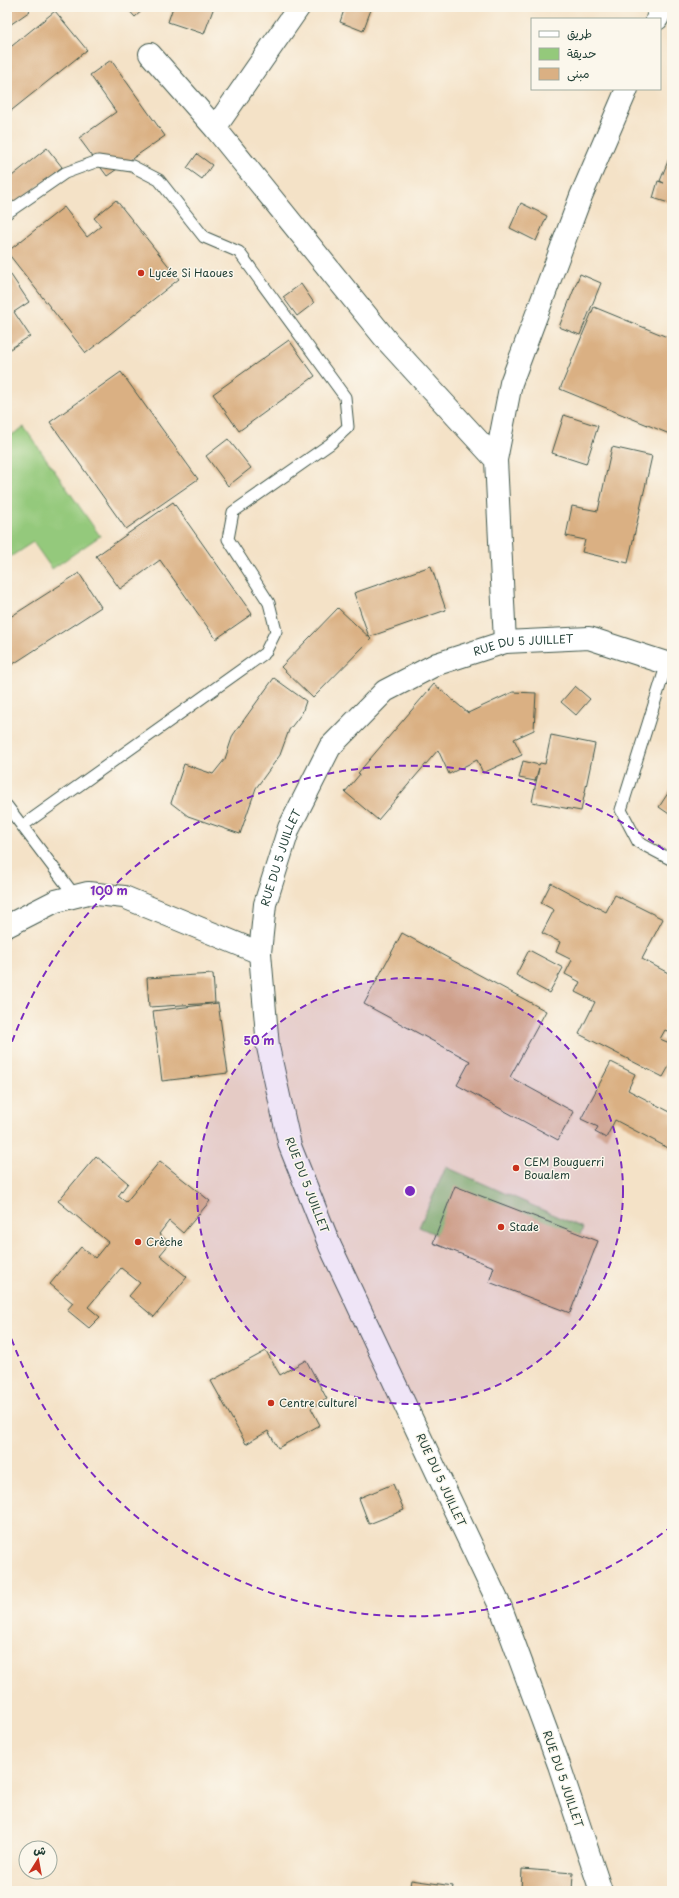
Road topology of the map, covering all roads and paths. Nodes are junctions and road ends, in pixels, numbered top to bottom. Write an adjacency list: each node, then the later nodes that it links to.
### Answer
1 (299, 7): 6 (street)
2 (662, 7): 3 (street)
3 (657, 18)
4 (150, 54): 6 (street)
5 (627, 90): 8 (street)
6 (215, 128): 8 (street)
7 (7, 213): 12 (lane)
8 (496, 460): 9 (street)
9 (505, 642): 10 (street, RUE DU 5 JUILLET); 16 (street, RUE DU 5 JUILLET)
10 (670, 664): 13 (lane)
11 (7, 806): 12 (lane)
12 (22, 826): 14 (lane)
13 (672, 860)
14 (75, 896): 15 (street); 16 (street)
15 (7, 926)
16 (260, 953): 17 (street, RUE DU 5 JUILLET)
17 (602, 1891)

